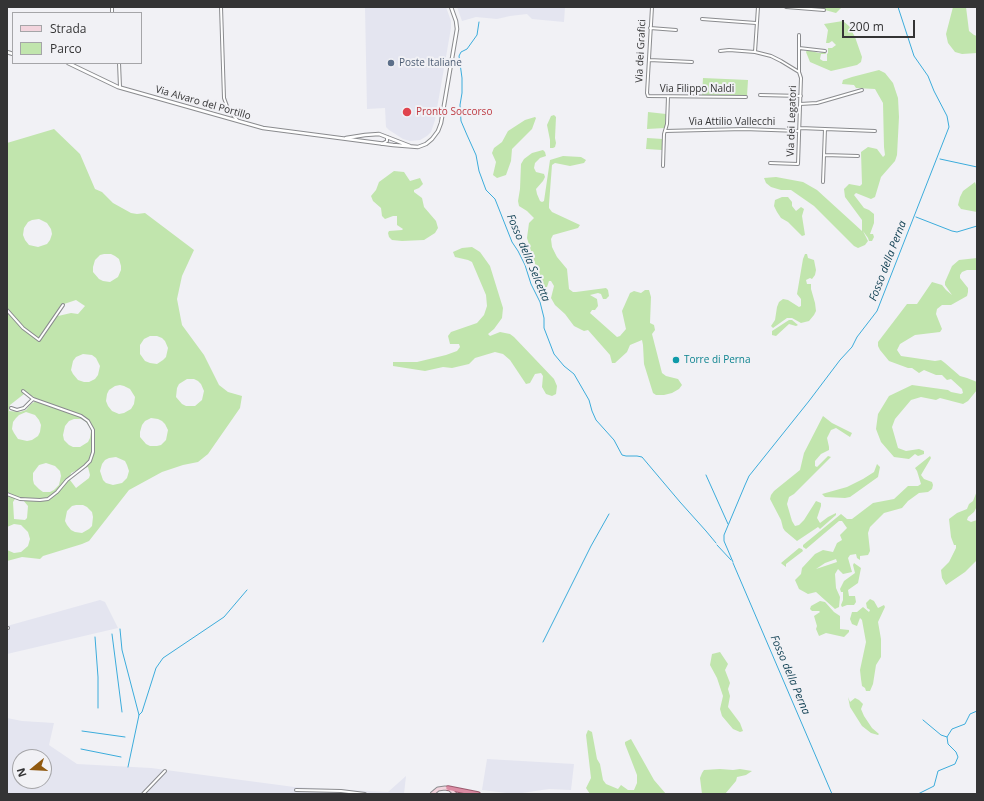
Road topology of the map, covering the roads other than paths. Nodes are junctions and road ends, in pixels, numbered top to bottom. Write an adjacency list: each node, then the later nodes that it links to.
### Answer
1 (221, 7): 29 (street)
2 (451, 7): 39 (street)
3 (652, 7): 9 (street, Via dei Grafici)
4 (758, 7): 8 (street)
5 (786, 7): 6 (street)
6 (824, 10)
7 (702, 18): 8 (street)
8 (756, 24): 15 (street)
9 (650, 28): 10 (street); 16 (street, Via dei Grafici)
10 (676, 30)
11 (799, 36): 12 (street)
12 (799, 48): 14 (street); 20 (street)
13 (720, 51): 15 (street, Via dei Legatori)
14 (825, 51)
15 (755, 52): 20 (street, Via dei Legatori)
16 (649, 60): 17 (street); 24 (street, Via dei Grafici)
17 (692, 62)
18 (70, 64): 21 (street, Via Alvaro del Portillo)
19 (119, 64): 21 (street)
20 (799, 72): 25 (street, Via dei Legatori)
21 (120, 87): 29 (street, Via Alvaro del Portillo)
22 (862, 90): 28 (street)
23 (760, 95): 25 (street)
24 (648, 96): 26 (street, Via Filippo Naldi)
25 (801, 96): 28 (street, Via dei Legatori)
26 (668, 97): 27 (street, Via Filippo Naldi); 32 (street)
27 (746, 97)
28 (800, 104): 30 (street, Via dei Legatori)
29 (237, 120): 36 (street, Via Alvaro del Portillo)
30 (800, 129): 31 (street, Via Attilio Vallecchi); 32 (street, Via Attilio Vallecchi); 42 (street, Via dei Legatori)
31 (825, 129): 33 (street, Via Attilio Vallecchi); 40 (street)
32 (665, 131): 43 (street)
33 (875, 131)
34 (369, 134): 35 (street, Via Alvaro del Portillo); 36 (street, Via Alvaro del Portillo); 37 (street)
35 (387, 136): 38 (street); 39 (street, Via Alvaro del Portillo)
36 (339, 138): 37 (street, Via Alvaro del Portillo)
37 (370, 142): 38 (street, Via Alvaro del Portillo)
38 (381, 144): 39 (street, Via Alvaro del Portillo)
39 (413, 147)
40 (824, 155): 41 (street); 44 (street)
41 (858, 156)
42 (770, 163)
43 (663, 166)
44 (823, 182)
45 (63, 305): 46 (street)
46 (7, 310)
47 (24, 390): 48 (street)
48 (33, 399): 49 (street); 50 (street)
49 (11, 408)
50 (7, 494)
51 (165, 771): 55 (street)
52 (446, 788): 58 (main road); 59 (main road); 60 (highway)
53 (296, 790): 54 (street)
54 (306, 792): 56 (street)
55 (144, 794)
56 (359, 794): 57 (street)
57 (364, 794)
58 (432, 794)
59 (455, 794)
60 (478, 794)

